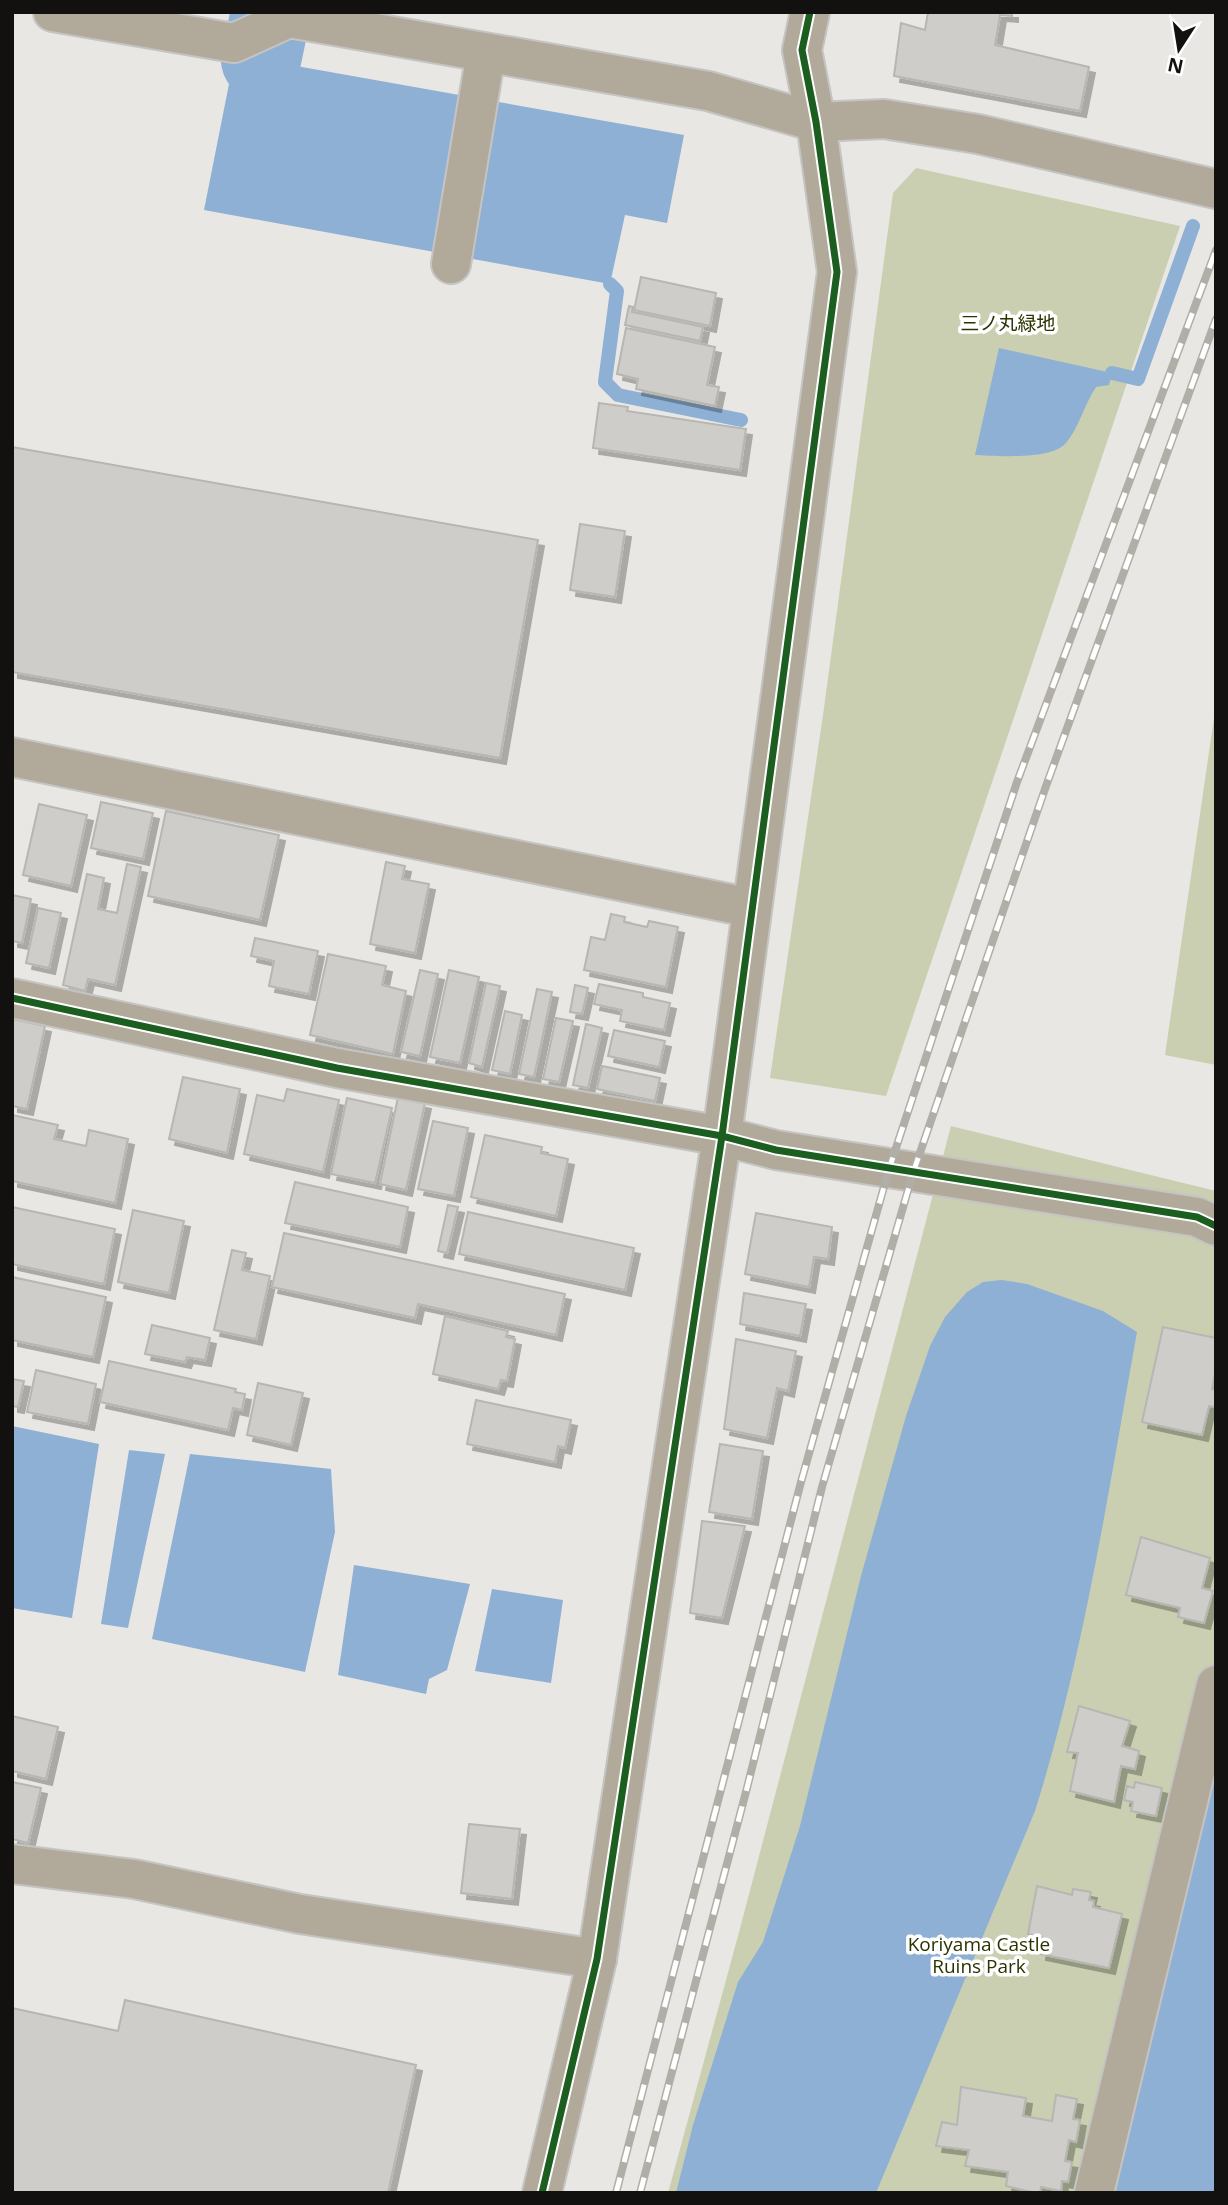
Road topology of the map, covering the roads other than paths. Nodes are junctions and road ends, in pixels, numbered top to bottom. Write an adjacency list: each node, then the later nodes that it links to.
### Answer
1 (53, 12): 3 (street)
2 (810, 12): 4 (street)
3 (486, 54): 4 (street); 6 (street)
4 (816, 122): 5 (street); 8 (street)
5 (1216, 189)
6 (451, 264)
7 (12, 757): 8 (street)
8 (752, 908): 10 (street)
9 (12, 998): 10 (street)
10 (722, 1136): 11 (street); 14 (street)
11 (1216, 1226)
12 (1216, 1685): 16 (street)
13 (12, 1864): 14 (street)
14 (597, 1959): 15 (street)
15 (542, 2193)
16 (1094, 2193)

